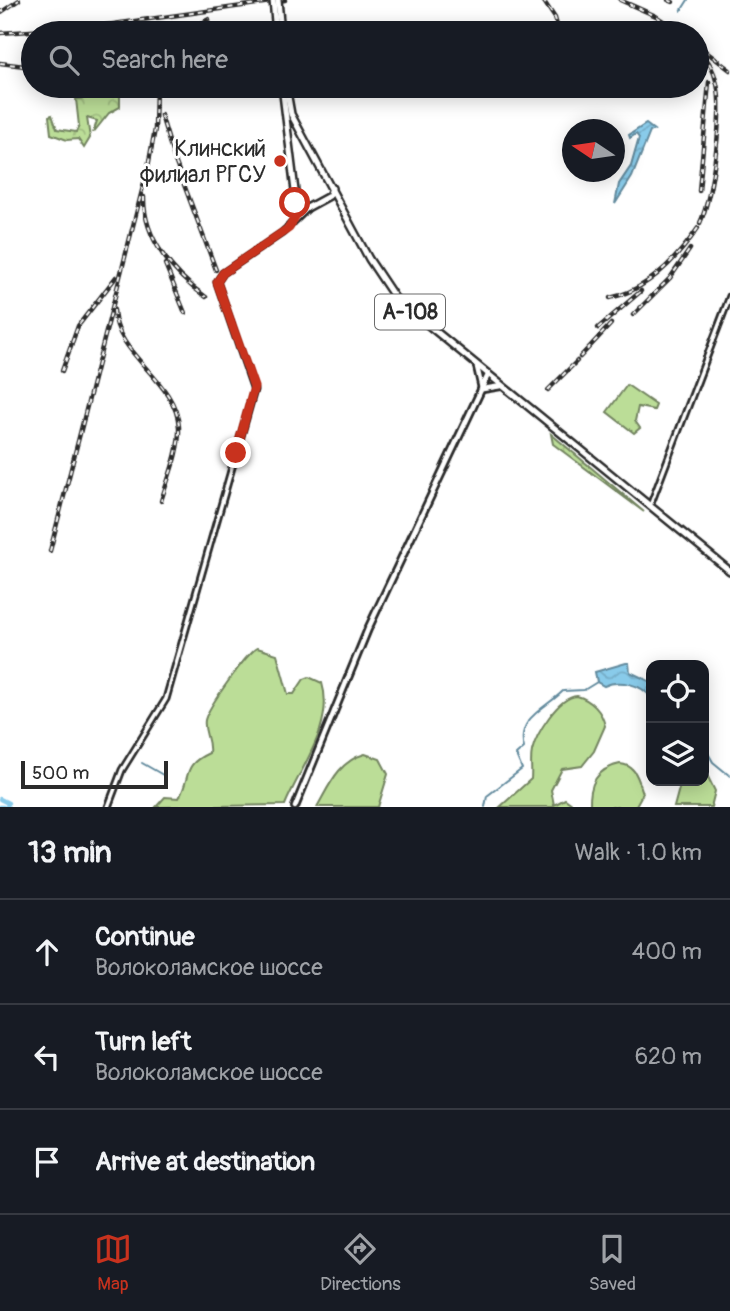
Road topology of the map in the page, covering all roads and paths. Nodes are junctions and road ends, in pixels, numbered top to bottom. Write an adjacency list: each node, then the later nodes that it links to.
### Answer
1 (275, 0): 2 (highway, bridge)
2 (278, 21)
3 (284, 98): 6 (highway, А-108)
4 (287, 98): 5 (highway, А-108)
5 (297, 124): 6 (highway); 7 (highway, А-108)
6 (286, 126): 10 (highway, А-108)
7 (332, 188): 8 (highway); 9 (highway, А-108)
8 (329, 196): 9 (highway); 11 (highway)
9 (337, 198): 14 (highway, А-108)
10 (295, 203): 11 (highway); 12 (street)
11 (307, 208): 12 (street)
12 (289, 228): 20 (street)
13 (730, 296): 18 (street)
14 (476, 366): 15 (highway, А-108); 17 (main road)
15 (488, 376): 16 (highway, А-108); 17 (main road)
16 (501, 386): 17 (main road); 18 (highway, А-108)
17 (482, 390): 21 (main road)
18 (649, 506): 19 (highway, А-108)
19 (730, 571)
20 (108, 807)
21 (295, 807)

